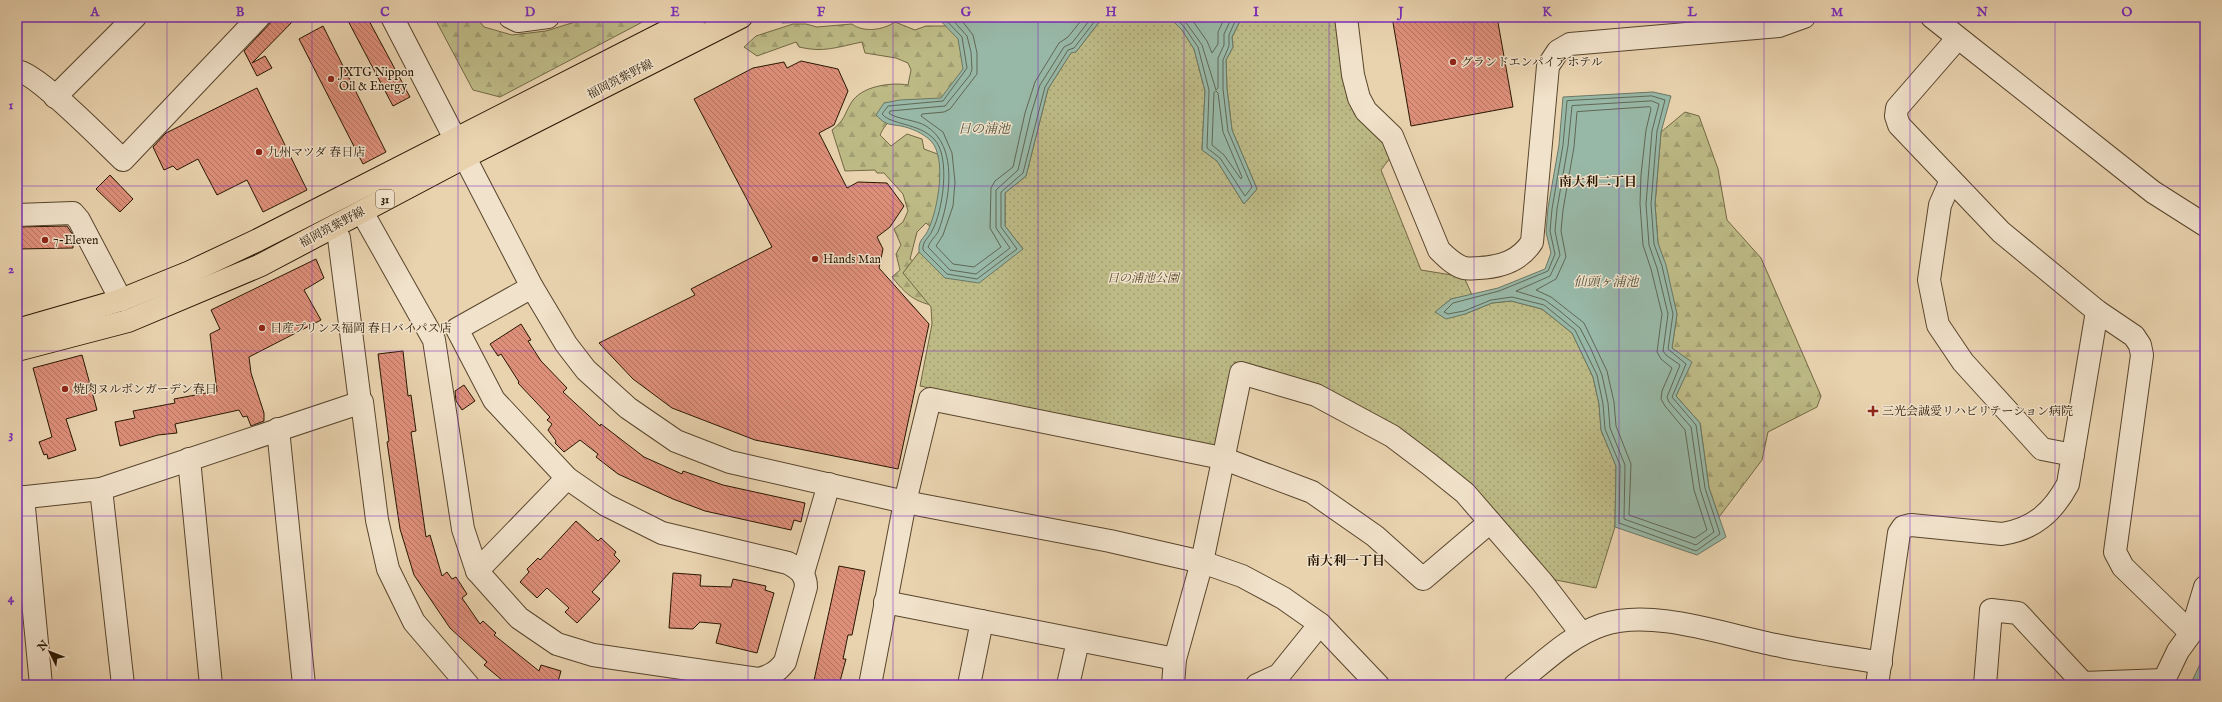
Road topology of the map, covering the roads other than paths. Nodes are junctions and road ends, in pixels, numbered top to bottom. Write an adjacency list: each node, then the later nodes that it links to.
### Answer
1 (135, 17): 13 (street)
2 (259, 17): 13 (street)
3 (392, 17): 14 (street)
4 (510, 17): 5 (street)
5 (548, 17)
6 (695, 17): 14 (main road, 福岡筑紫野線 / 31)
7 (741, 17): 14 (main road, 福岡筑紫野線 / 31)
8 (1346, 17): 9 (street)
9 (1804, 17)
10 (1932, 17): 11 (street)
11 (1957, 39): 15 (street); 18 (street)
12 (17, 71): 13 (street)
13 (55, 97)
14 (461, 148): 16 (main road, 福岡筑紫野線 / 31); 20 (street); 21 (main road, 福岡筑紫野線 / 31)
15 (1951, 180): 22 (street); 29 (street)
16 (362, 212): 25 (street); 26 (main road, 福岡筑紫野線 / 31)
17 (17, 214): 21 (street)
18 (2205, 225)
19 (339, 238): 27 (street)
20 (532, 287): 23 (street); 33 (street)
21 (121, 300): 24 (main road, 福岡筑紫野線 / 31)
22 (2096, 311): 29 (street); 46 (street)
23 (457, 329): 25 (street); 32 (street)
24 (17, 330)
25 (434, 340): 39 (street)
26 (17, 350)
27 (359, 394)
28 (278, 429): 31 (street); 52 (street); 56 (street)
29 (2073, 455): 49 (street)
30 (1222, 458): 36 (street); 37 (street); 37 (street); 38 (street)
31 (189, 460): 34 (street); 55 (street)
32 (567, 478): 39 (street); 40 (street)
33 (828, 484): 36 (street); 40 (street)
34 (101, 488): 35 (street); 54 (street)
35 (20, 498): 53 (street)
36 (905, 502): 38 (street); 42 (street)
37 (1490, 522): 45 (street)
38 (1202, 562): 44 (street); 48 (street)
39 (477, 571): 50 (street)
40 (803, 574): 50 (street)
41 (2205, 587): 46 (street)
42 (885, 602): 43 (street); 57 (street)
43 (982, 621): 47 (street); 58 (street)
44 (1320, 624): 61 (street); 62 (street)
45 (1581, 633): 49 (street); 63 (street)
46 (2191, 633): 51 (street)
47 (1078, 641): 48 (street); 59 (street)
48 (1175, 659): 60 (street)
49 (1881, 663): 64 (street)
50 (772, 681)
51 (2164, 682): 65 (street)
52 (464, 684)
53 (41, 685)
54 (123, 685)
55 (211, 685)
56 (304, 685)
57 (870, 685)
58 (969, 685)
59 (1068, 685)
60 (1173, 685)
61 (1257, 685)
62 (1378, 685)
63 (1515, 685)
64 (1877, 685)
65 (1984, 685)

